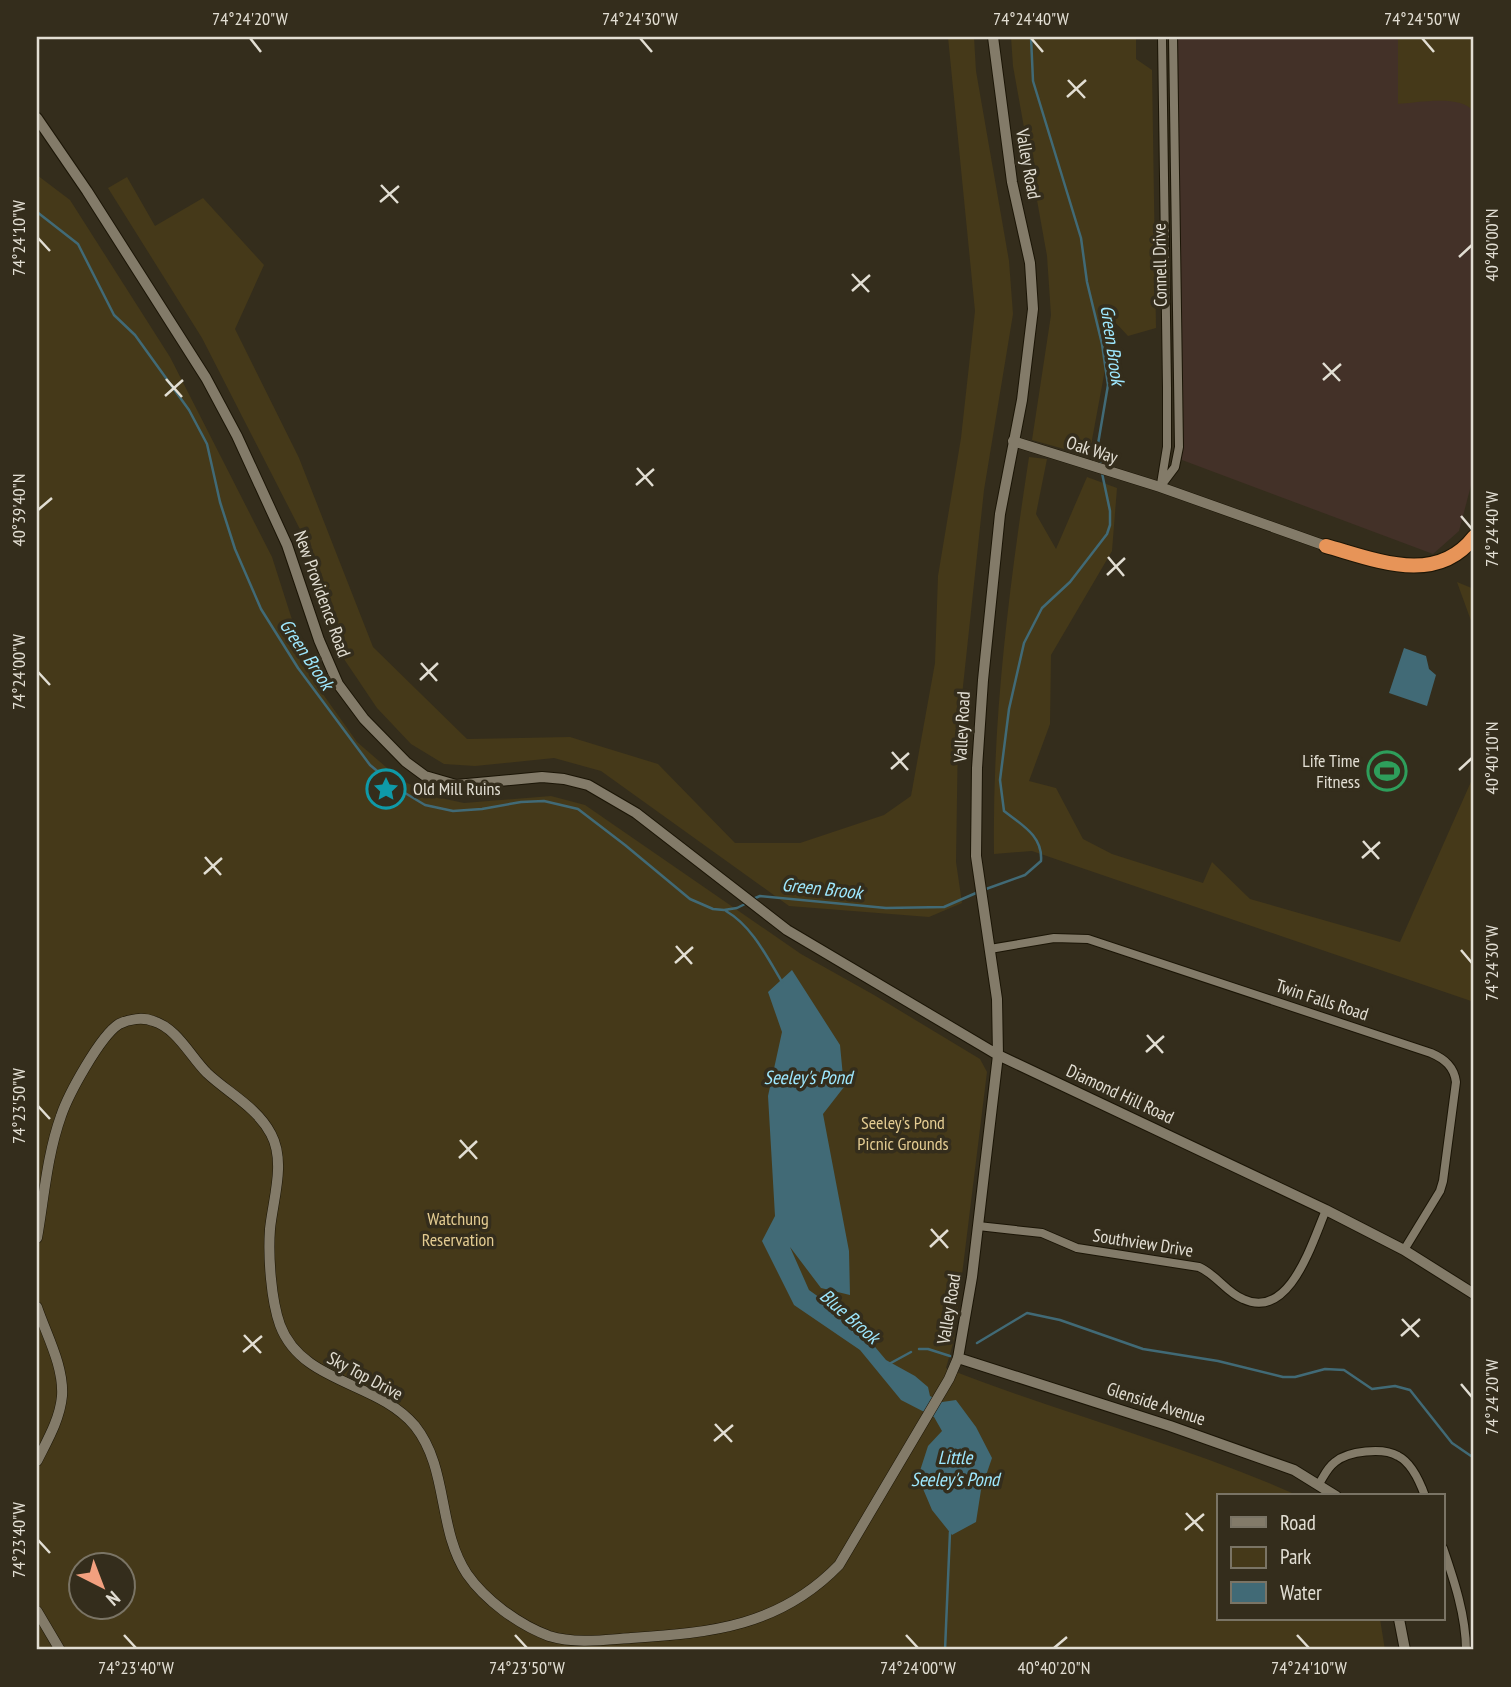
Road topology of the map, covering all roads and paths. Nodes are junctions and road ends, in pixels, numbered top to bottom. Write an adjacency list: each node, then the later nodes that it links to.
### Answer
1 (993, 37): 5 (main road, Valley Road)
2 (1163, 37): 6 (street, Connell Drive)
3 (1173, 37): 6 (street, Connell Drive)
4 (37, 118): 9 (main road, New Providence Road)
5 (1013, 441): 6 (street, Oak Way); 10 (main road, Valley Road)
6 (1160, 487): 8 (street)
7 (1474, 537): 8 (highway)
8 (1326, 546)
9 (760, 910): 11 (main road, Diamond Hill Road)
10 (990, 949): 11 (main road, Valley Road); 15 (street, Twin Falls Road)
11 (998, 1055): 12 (main road, Diamond Hill Road); 13 (main road, Valley Road)
12 (1326, 1210): 13 (street, Southview Drive); 15 (main road, Diamond Hill Road)
13 (978, 1226): 18 (main road, Valley Road)
14 (37, 1238): 19 (street, Sky Top Drive)
15 (1404, 1251): 16 (main road, Diamond Hill Road)
16 (1474, 1294)
17 (37, 1307): 20 (street)
18 (958, 1358): 19 (street, Valley Road); 21 (main road, Glenside Avenue)
19 (928, 1414)
20 (37, 1461)
21 (1319, 1484): 22 (main road, Glenside Avenue); 23 (street)
22 (1333, 1494)
23 (1424, 1494)
24 (1444, 1551): 29 (street)
25 (37, 1611): 27 (street)
26 (1399, 1620): 28 (main road)
27 (60, 1650)
28 (1405, 1650)
29 (1466, 1650)

